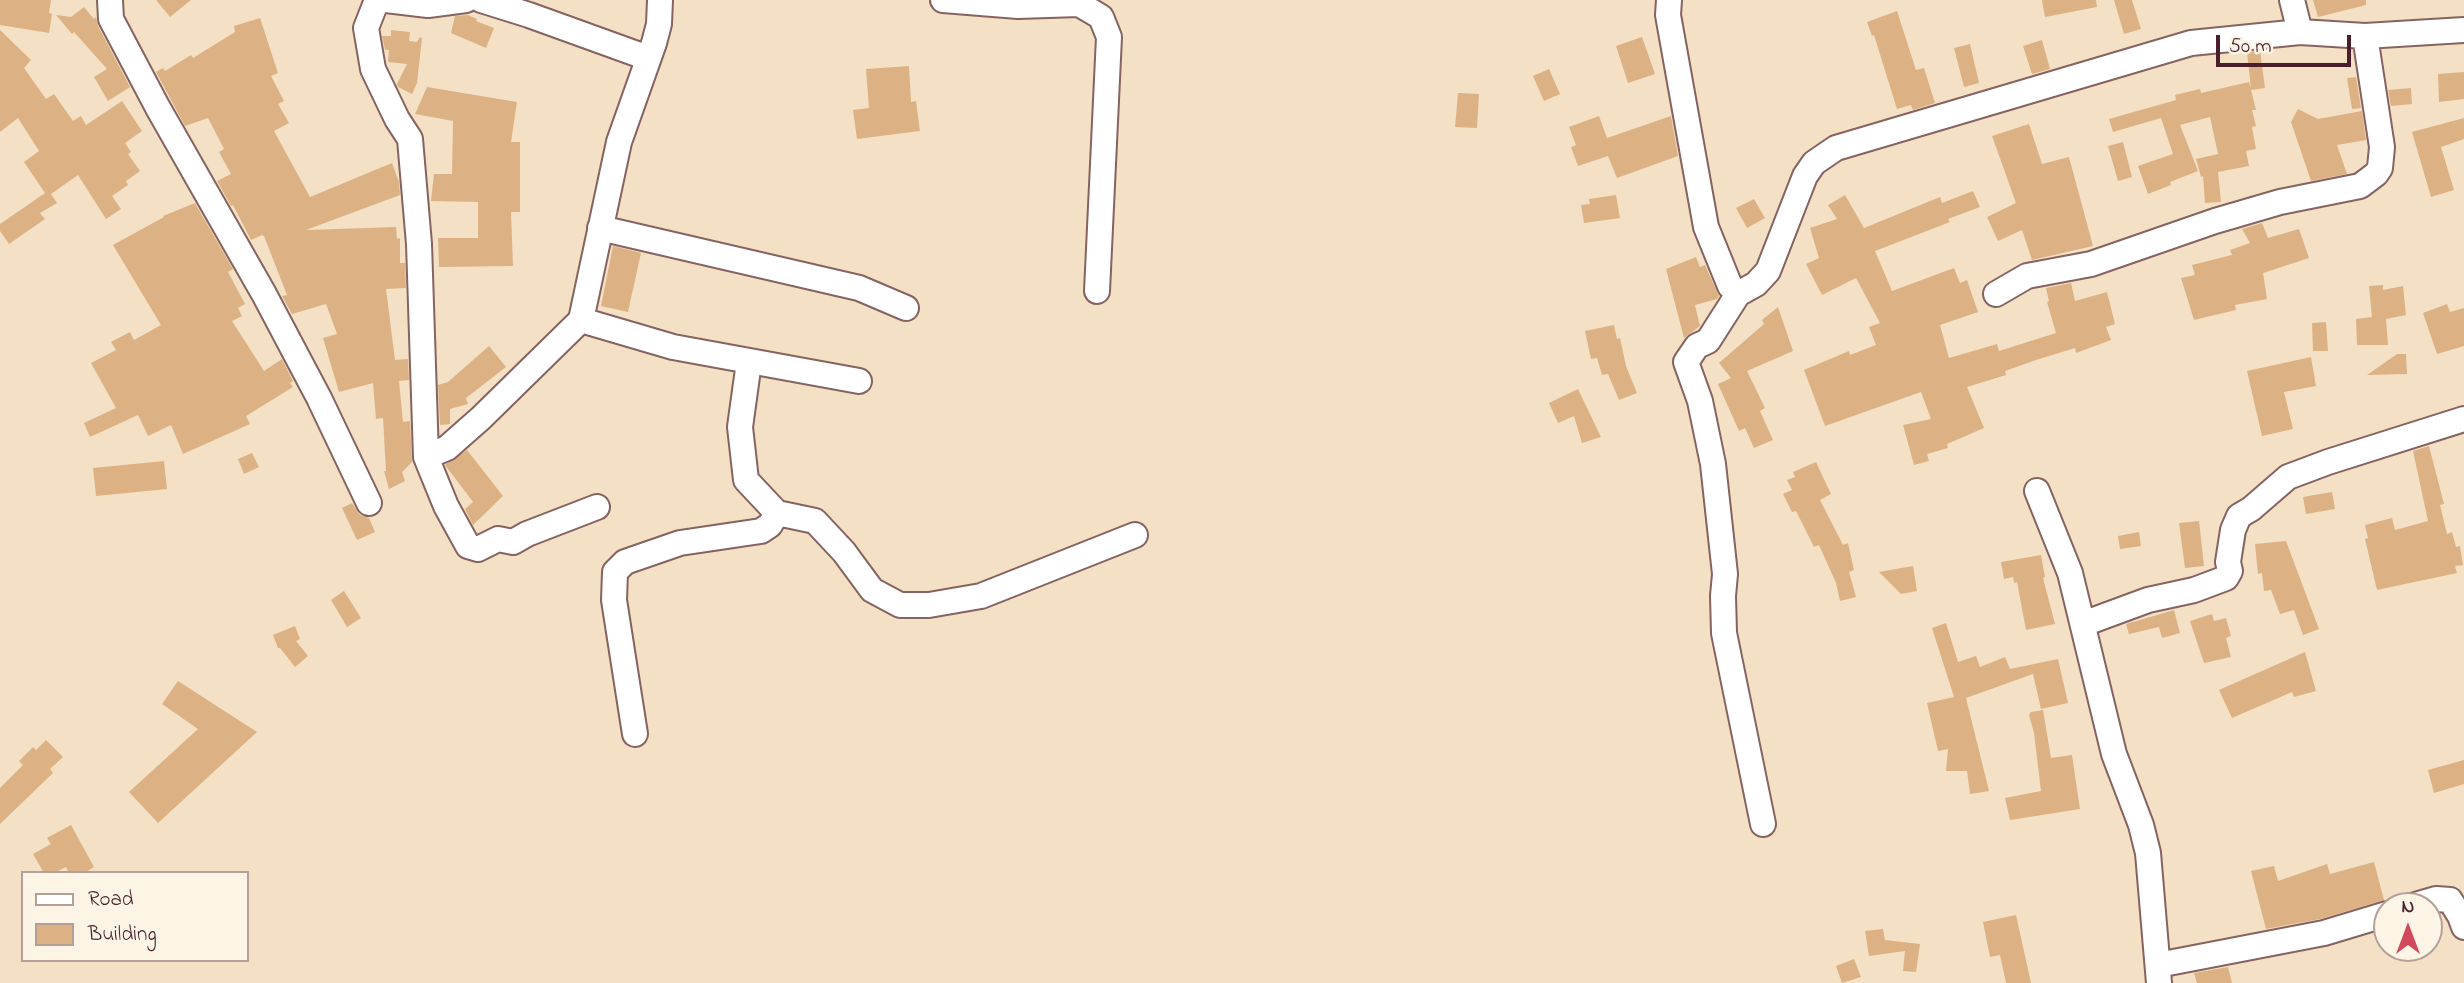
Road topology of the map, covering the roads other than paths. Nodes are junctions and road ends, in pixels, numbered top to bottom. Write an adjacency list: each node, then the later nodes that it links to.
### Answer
1 (110, 0): 25 (street)
2 (377, 0): 23 (street)
3 (386, 0): 4 (street)
4 (466, 0)
5 (481, 0): 13 (street)
6 (660, 0): 13 (street)
7 (943, 0): 15 (street)
8 (1669, 0): 16 (street)
9 (2292, 0): 11 (street)
10 (2464, 30): 12 (street)
11 (2300, 32): 12 (street); 16 (street)
12 (2365, 36): 17 (street)
13 (649, 58): 14 (street)
14 (600, 228): 18 (street); 19 (street)
15 (1097, 291)
16 (1738, 294): 31 (street)
17 (1996, 294)
18 (906, 308)
19 (581, 320): 20 (street); 23 (street)
20 (749, 362): 21 (street); 27 (street)
21 (859, 381)
22 (2464, 419): 29 (street)
23 (426, 457): 26 (street)
24 (2037, 491): 29 (street)
25 (369, 503)
26 (597, 507)
27 (777, 513): 28 (street); 30 (street)
28 (1135, 535)
29 (2083, 624): 35 (street)
30 (635, 734)
31 (1763, 824)
32 (2443, 900): 34 (street)
33 (2373, 918): 35 (street)
34 (2464, 927)
35 (2158, 974)

